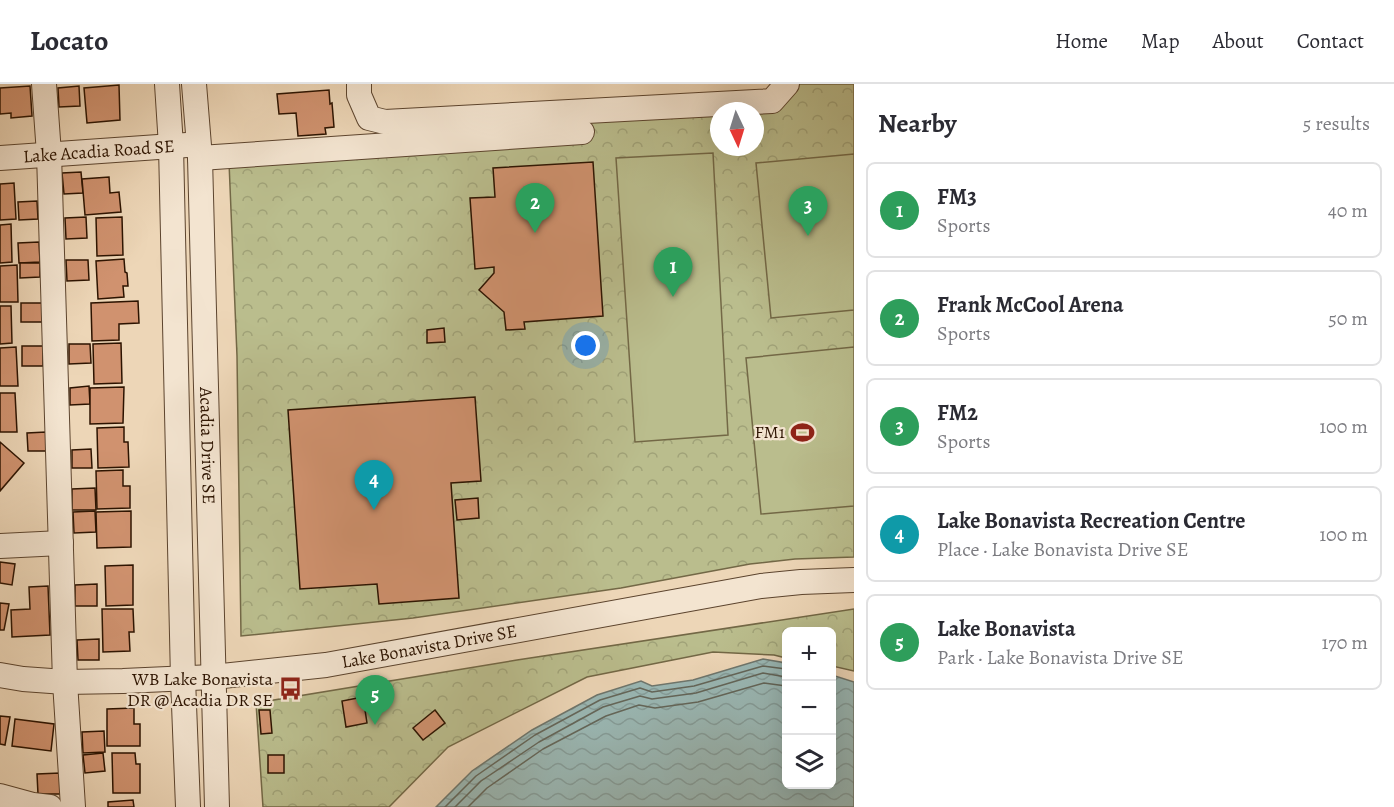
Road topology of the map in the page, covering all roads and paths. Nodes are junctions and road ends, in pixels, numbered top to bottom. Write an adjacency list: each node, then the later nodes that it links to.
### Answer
1 (44, 84): 9 (street)
2 (167, 84): 7 (street, Acadia Drive SE)
3 (194, 84): 8 (street, Acadia Drive SE)
4 (359, 84): 5 (street)
5 (787, 84)
6 (582, 132): 8 (street, Lake Acadia Road SE)
7 (171, 146): 8 (street, Lake Acadia Road SE); 9 (street, Lake Acadia Road SE); 16 (street, Acadia Drive SE)
8 (199, 151): 15 (street, Acadia Drive SE)
9 (49, 154): 10 (street, Lake Acadia Road SE); 11 (street)
10 (0, 158)
11 (61, 543): 12 (street); 17 (street)
12 (0, 546)
13 (854, 580): 15 (street, Lake Bonavista Drive SE)
14 (0, 675): 17 (street, Lake Bonavista Drive SE)
15 (213, 677): 16 (street, Lake Bonavista Drive SE); 19 (street, Acadia Drive SE)
16 (183, 679): 17 (street, Lake Bonavista Drive SE); 22 (street, Acadia Drive SE)
17 (65, 682): 21 (street)
18 (0, 796): 20 (street)
19 (222, 801)
20 (50, 807)
21 (74, 807)
22 (188, 807)

